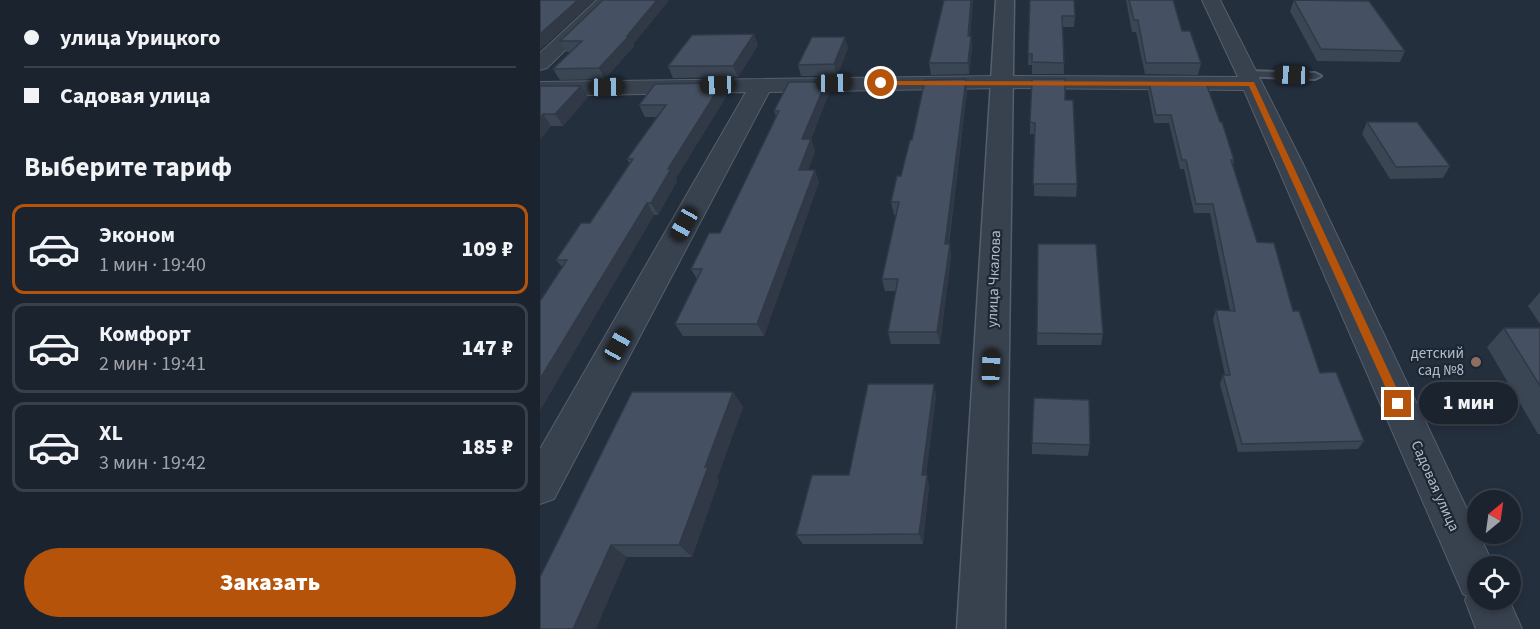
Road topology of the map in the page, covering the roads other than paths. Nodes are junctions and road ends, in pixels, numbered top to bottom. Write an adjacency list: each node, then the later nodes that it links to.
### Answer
1 (607, 0): 4 (street)
2 (1005, 0): 7 (street, улица Чкалова)
3 (1211, 0): 6 (street, Садовая улица)
4 (540, 64)
5 (1315, 76): 6 (lane)
6 (1248, 79): 7 (street); 11 (street, Садовая улица)
7 (1001, 82): 8 (street); 13 (street, улица Чкалова)
8 (762, 84): 9 (street); 10 (street)
9 (540, 89)
10 (540, 486)
11 (1467, 556)
12 (1491, 610): 14 (street)
13 (981, 629)
14 (1499, 629)

